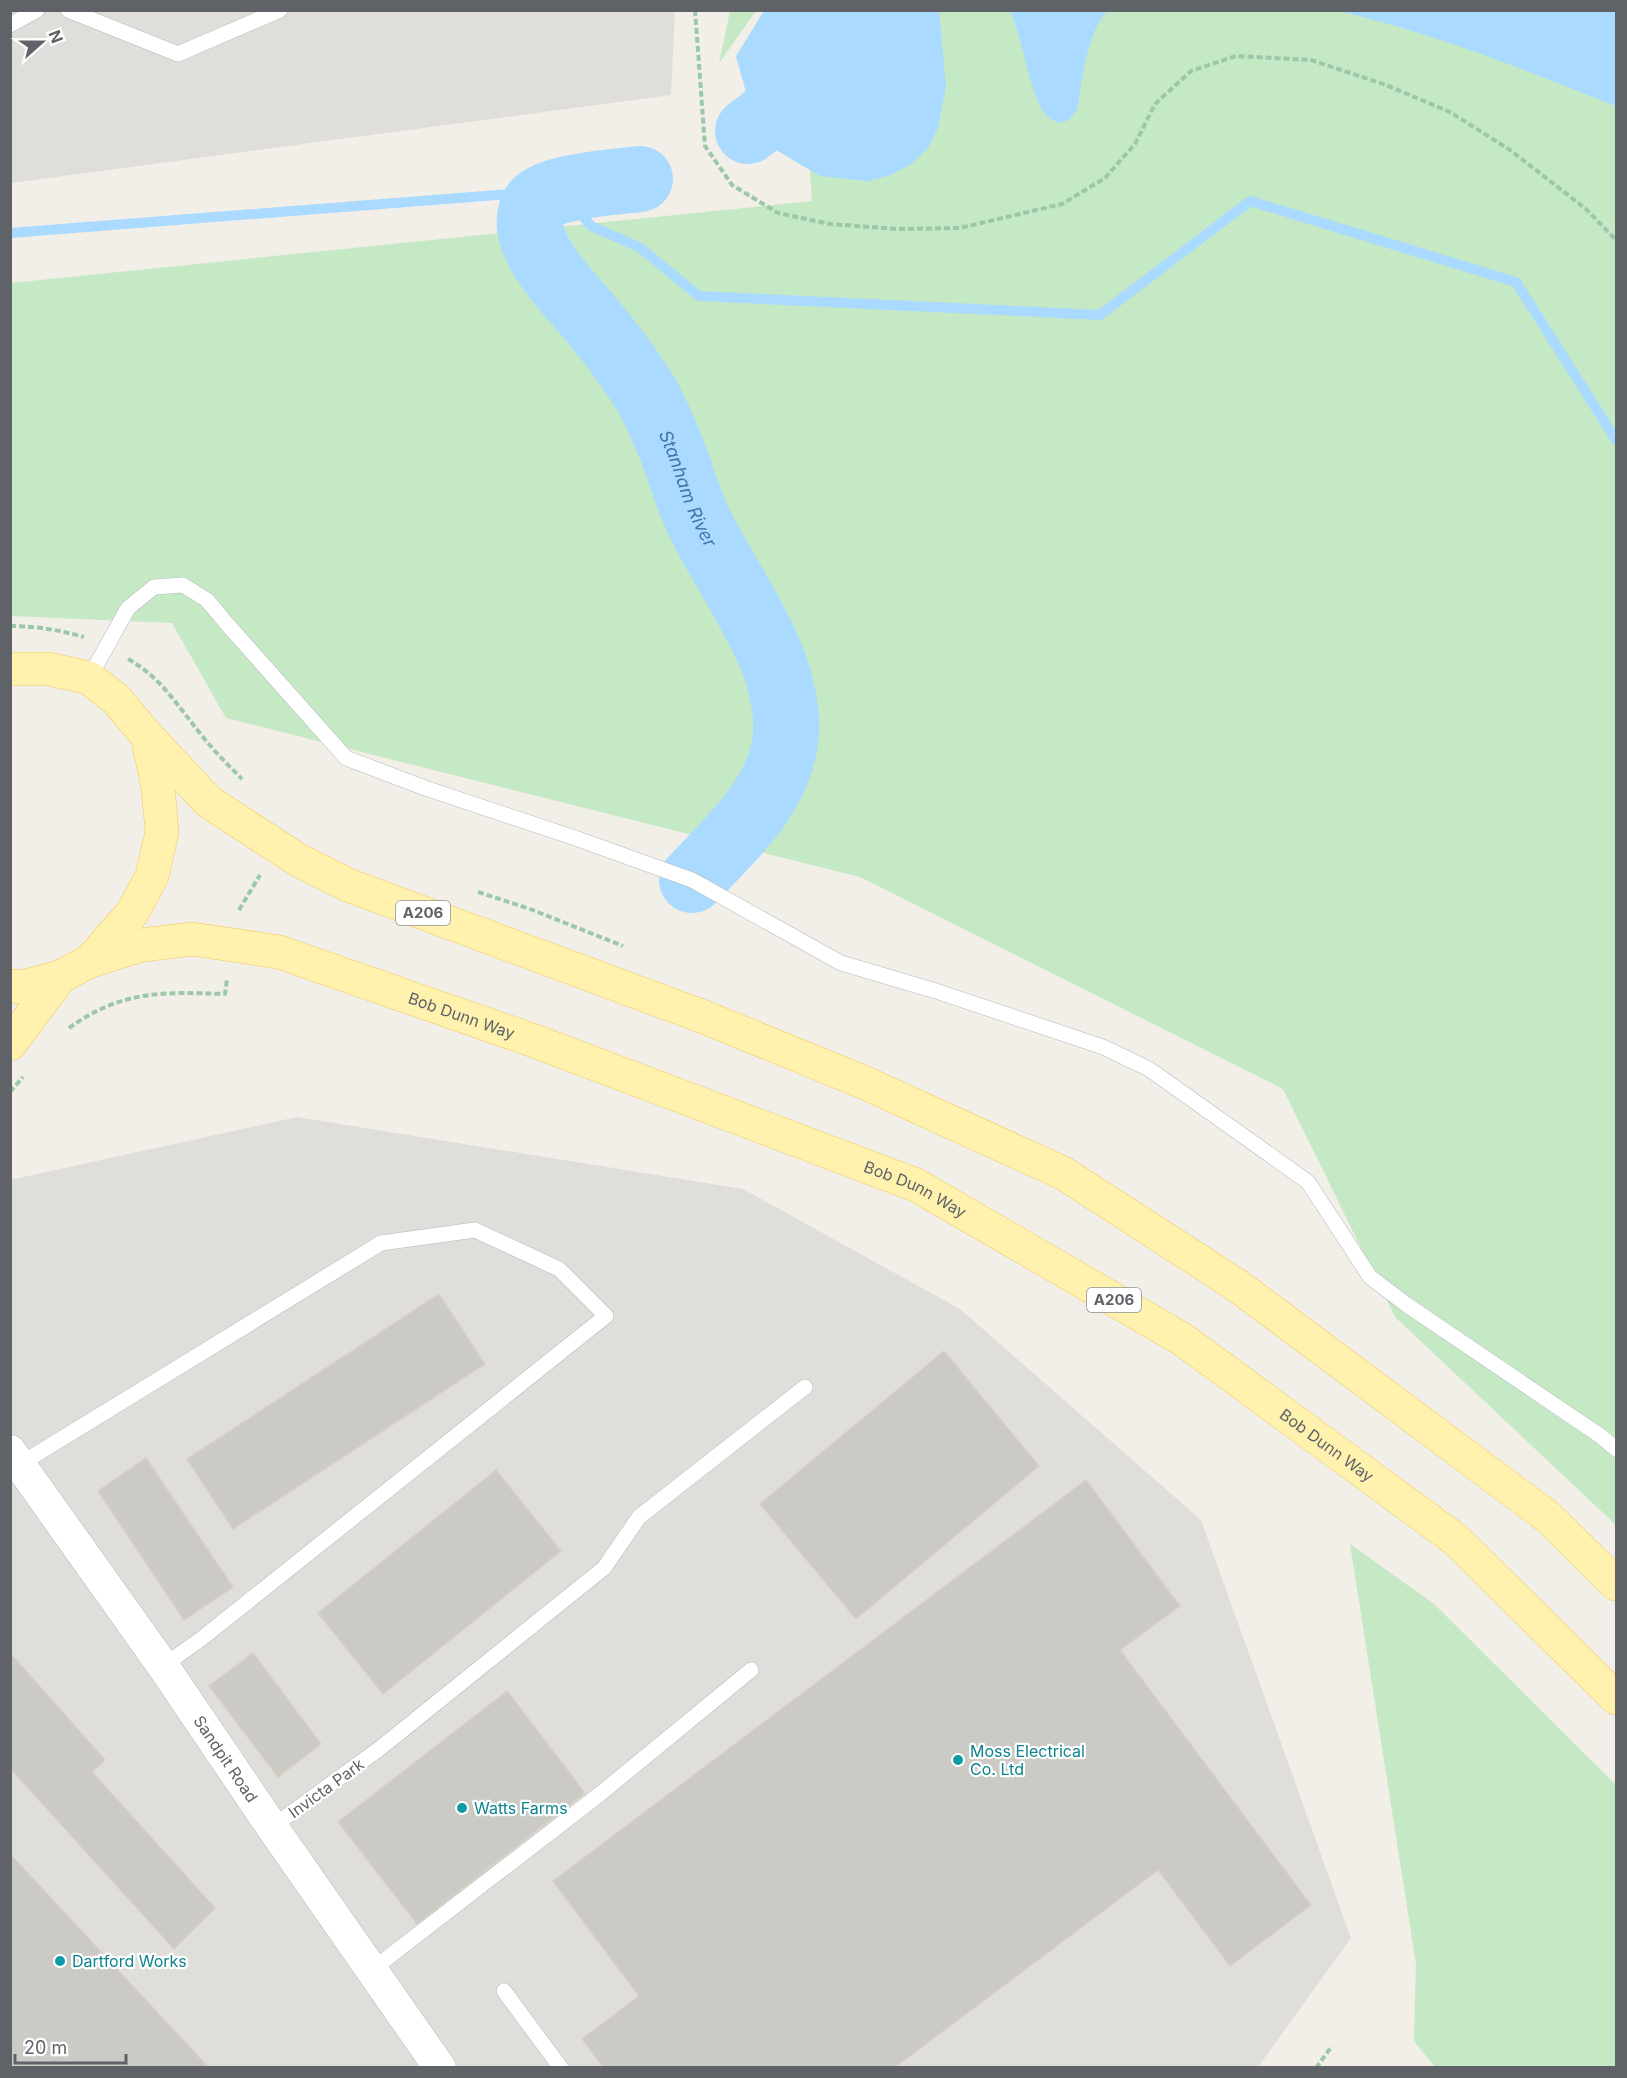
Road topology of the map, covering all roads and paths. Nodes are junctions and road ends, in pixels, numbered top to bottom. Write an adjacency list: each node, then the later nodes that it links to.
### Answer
1 (37, 10): 5 (lane)
2 (68, 10): 3 (lane)
3 (280, 10)
4 (695, 10): 6 (path)
5 (10, 25)
6 (1617, 240)
7 (10, 669): 8 (main road)
8 (89, 678): 9 (main road); 15 (lane)
9 (147, 736): 10 (main road); 17 (main road, A206)
10 (90, 961): 11 (main road); 20 (main road, Bob Dunn Way / A206)
11 (60, 977): 12 (main road); 13 (main road)
12 (10, 986)
13 (10, 1044)
14 (805, 1387): 21 (lane, Invicta Park)
15 (1617, 1449)
16 (14, 1462): 18 (street, Sandpit Road); 18 (lane)
17 (1617, 1584)
18 (163, 1666): 21 (street, Sandpit Road)
19 (751, 1670): 22 (lane)
20 (1617, 1698)
21 (272, 1827): 22 (street, Sandpit Road)
22 (373, 1969): 25 (street, Sandpit Road)
23 (504, 1991): 26 (lane)
24 (1332, 2046): 27 (path)
25 (440, 2067)
26 (561, 2067)
27 (1316, 2067)

